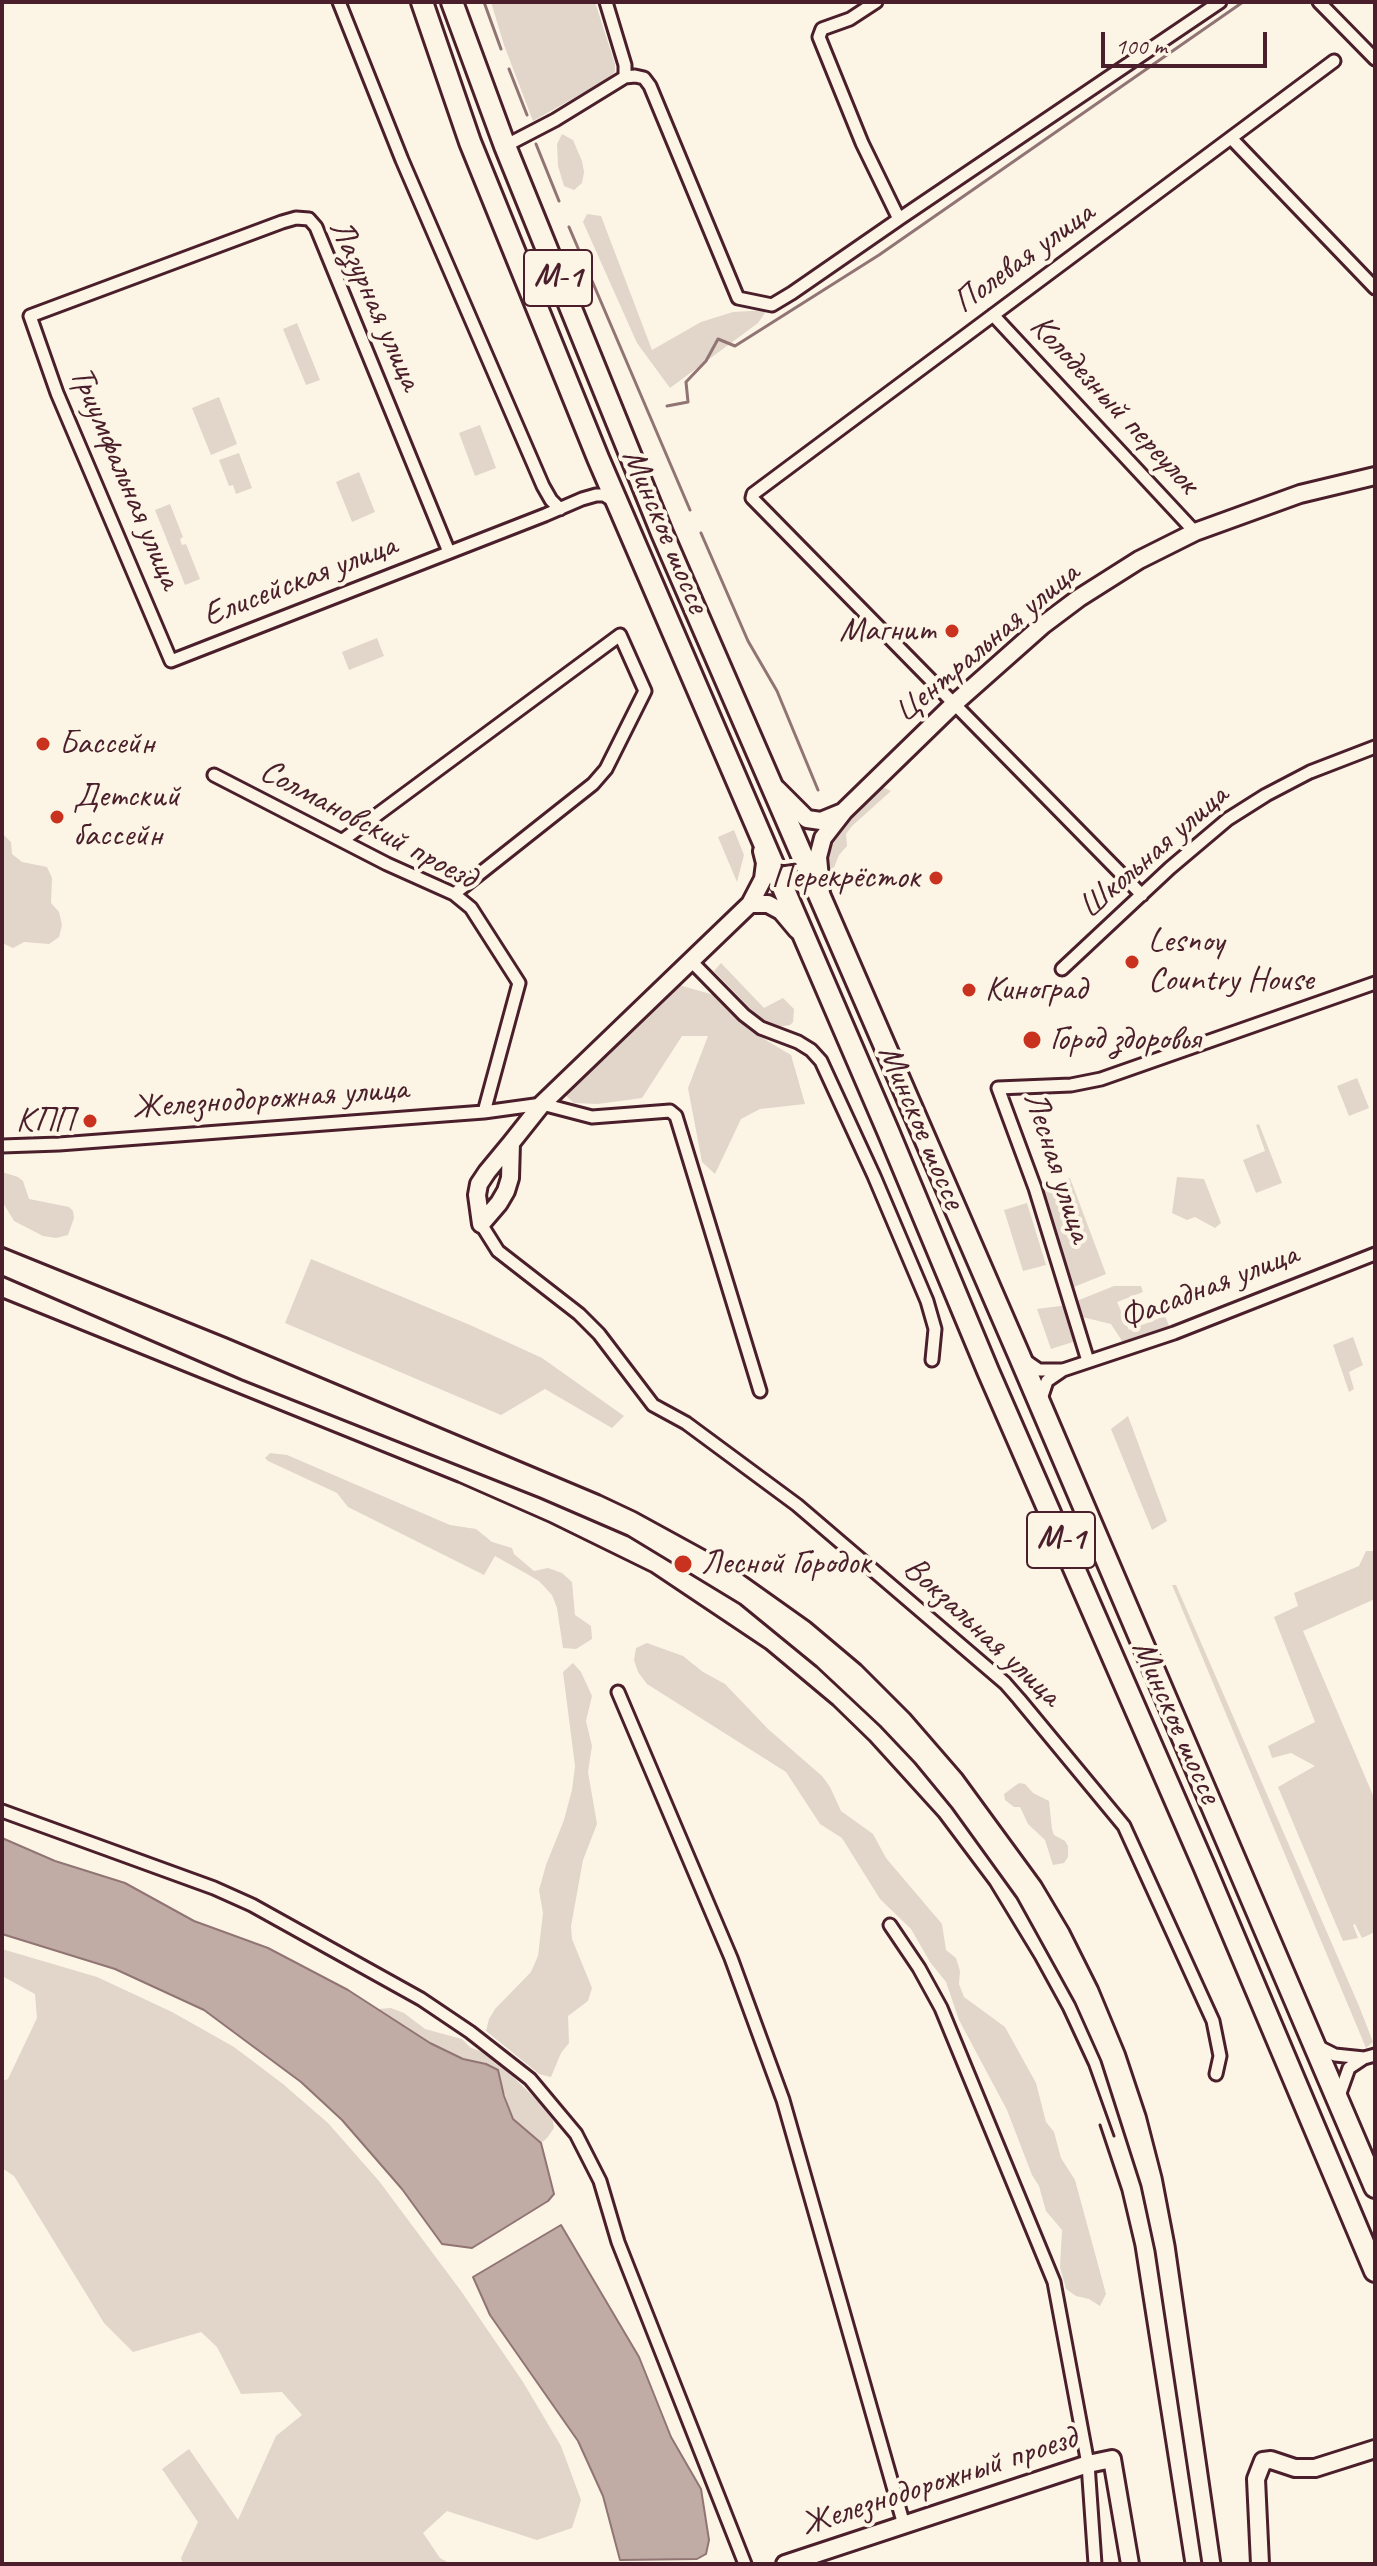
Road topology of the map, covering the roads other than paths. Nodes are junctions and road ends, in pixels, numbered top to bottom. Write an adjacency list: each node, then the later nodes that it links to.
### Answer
1 (339, 2): 21 (street)
2 (422, 2): 17 (highway, Минское шоссе / М-1)
3 (606, 2): 10 (street)
4 (876, 2): 13 (street)
5 (1220, 2): 13 (street)
6 (1319, 2): 8 (street)
7 (455, 8): 12 (highway, Минское шоссе / М-1)
8 (1375, 59)
9 (1334, 61): 11 (street, Полевая улица)
10 (625, 77): 12 (street); 13 (street)
11 (1231, 138): 14 (street); 15 (street, Полевая улица)
12 (505, 146): 28 (highway, Минское шоссе / М-1)
13 (899, 219)
14 (1375, 288)
15 (993, 315): 22 (street, Колодезный переулок); 25 (street, Полевая улица)
16 (30, 316): 23 (street, Лазурная улица); 24 (street, Триумфальная улица)
17 (598, 458): 19 (street); 20 (highway, Минское шоссе / М-1)
18 (1375, 476): 22 (street, Центральная улица)
19 (582, 499): 20 (street); 21 (street, Елисейская улица)
20 (618, 504): 29 (highway, Минское шоссе / М-1)
21 (560, 509): 23 (street, Елисейская улица)
22 (1195, 532): 25 (street, Центральная улица)
23 (449, 552): 24 (street, Елисейская улица)
24 (171, 661)
25 (955, 703): 30 (street, Центральная улица); 33 (street)
26 (1375, 747): 33 (street, Школьная улица)
27 (214, 775): 31 (street, Солмановский проезд)
28 (768, 779): 30 (street); 35 (highway, Минское шоссе / М-1)
29 (749, 809): 34 (street); 36 (highway, Минское шоссе / М-1)
30 (844, 811): 35 (street, Центральная улица)
31 (343, 840): 32 (street, Солмановский проезд); 32 (street)
32 (454, 894): 41 (street, Солмановский проезд)
33 (1142, 895): 38 (street, Школьная улица)
34 (750, 904): 36 (street); 37 (street)
35 (825, 911): 46 (highway, Минское шоссе / М-1)
36 (810, 948): 60 (highway, Минское шоссе / М-1)
37 (691, 961): 40 (street); 47 (street)
38 (1062, 969)
39 (1375, 983): 48 (street, Лесная улица)
40 (542, 1104): 41 (street, Железнодорожная улица); 42 (street); 50 (street)
41 (484, 1112): 43 (street, Железнодорожная улица)
42 (511, 1143): 44 (street); 44 (street)
43 (2, 1146)
44 (481, 1224): 57 (street, Вокзальная улица)
45 (1375, 1254): 48 (street, Фасадная улица)
46 (1019, 1355): 49 (street); 51 (highway, Минское шоссе / М-1)
47 (932, 1360)
48 (1088, 1361): 49 (street, Фасадная улица)
49 (1063, 1370): 51 (street)
50 (760, 1391)
51 (1040, 1404): 55 (highway, Минское шоссе / М-1)
52 (618, 1692): 63 (street)
53 (2, 1811): 64 (street)
54 (890, 1925): 62 (street)
55 (1314, 2045): 56 (street); 58 (highway, Минское шоссе / М-1)
56 (1370, 2057): 58 (street)
57 (1216, 2074)
58 (1338, 2101): 59 (highway, Минское шоссе / М-1)
59 (1375, 2187)
60 (1375, 2271)
61 (1375, 2449): 68 (street)
62 (1088, 2464): 63 (street, Железнодорожный проезд); 66 (street); 67 (street, Железнодорожный проезд)
63 (904, 2525): 65 (street, Железнодорожный проезд)
64 (745, 2564)
65 (785, 2564)
66 (1095, 2564)
67 (1130, 2564)
68 (1260, 2564)

